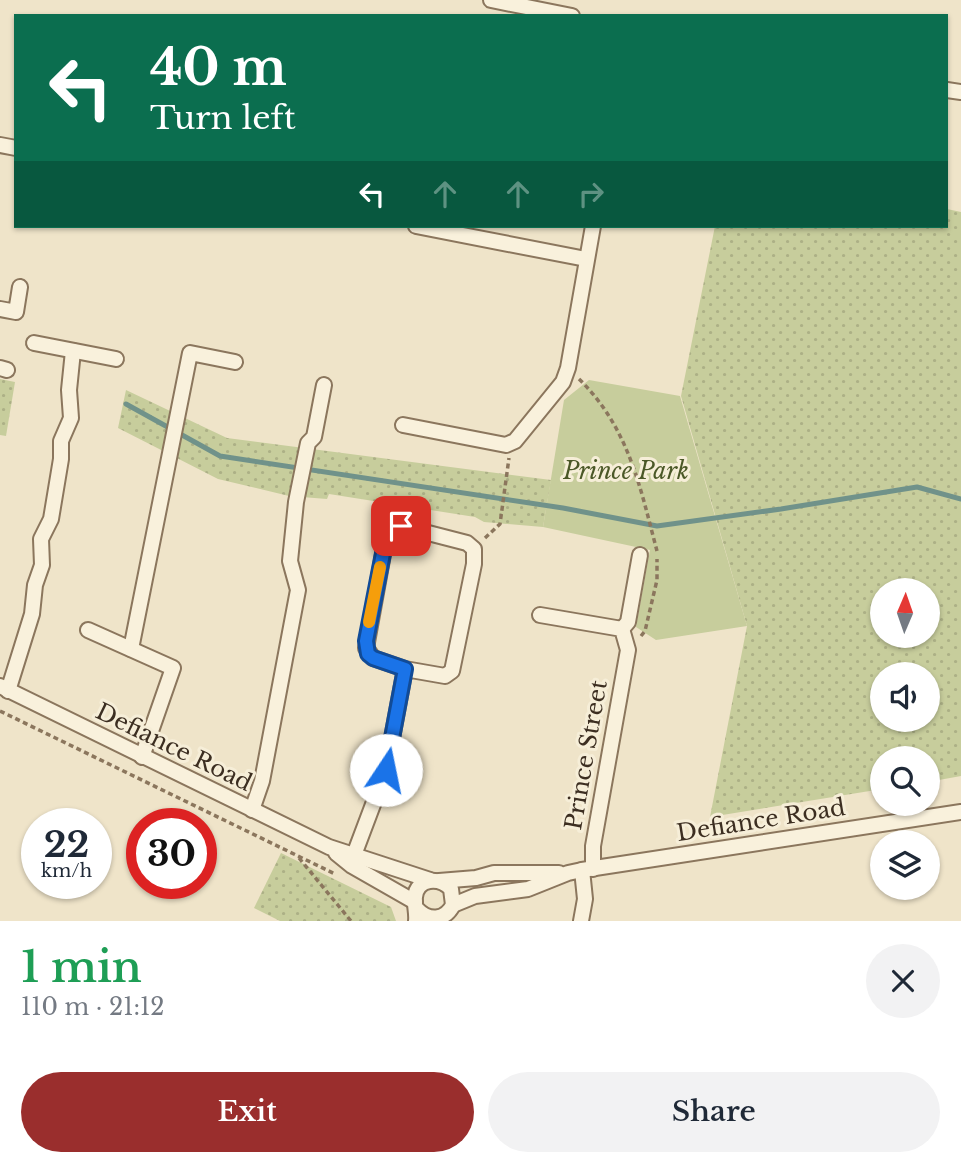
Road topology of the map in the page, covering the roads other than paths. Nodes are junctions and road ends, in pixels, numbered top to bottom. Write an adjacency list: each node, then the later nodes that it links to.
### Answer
1 (491, 0): 2 (street)
2 (562, 14)
3 (426, 228): 5 (street)
4 (593, 228): 5 (street)
5 (586, 259): 13 (street)
6 (20, 287): 7 (street)
7 (0, 309)
8 (34, 343): 9 (street)
9 (73, 351): 10 (street); 20 (street)
10 (116, 359)
11 (235, 362): 18 (street)
12 (324, 385): 22 (street)
13 (403, 425)
14 (640, 555): 16 (street)
15 (540, 615): 16 (street)
16 (622, 629): 26 (street, Prince Street)
17 (88, 630): 18 (street)
18 (131, 649): 21 (street)
19 (405, 669): 19 (street); 25 (street)
20 (4, 688): 21 (street, Defiance Road)
21 (142, 757): 22 (street, Defiance Road)
22 (252, 810): 24 (street, Defiance Road)
23 (961, 812): 26 (street, Defiance Road)
24 (329, 847): 25 (street, Defiance Road); 28 (street, Defiance Road)
25 (354, 855): 27 (street, Defiance Road)
26 (581, 871): 27 (street, Defiance Road); 29 (street, Defiance Road); 30 (street, Prince Street)
27 (435, 880): 28 (street); 29 (street)
28 (416, 911): 29 (street)
29 (447, 914)
30 (580, 921)

